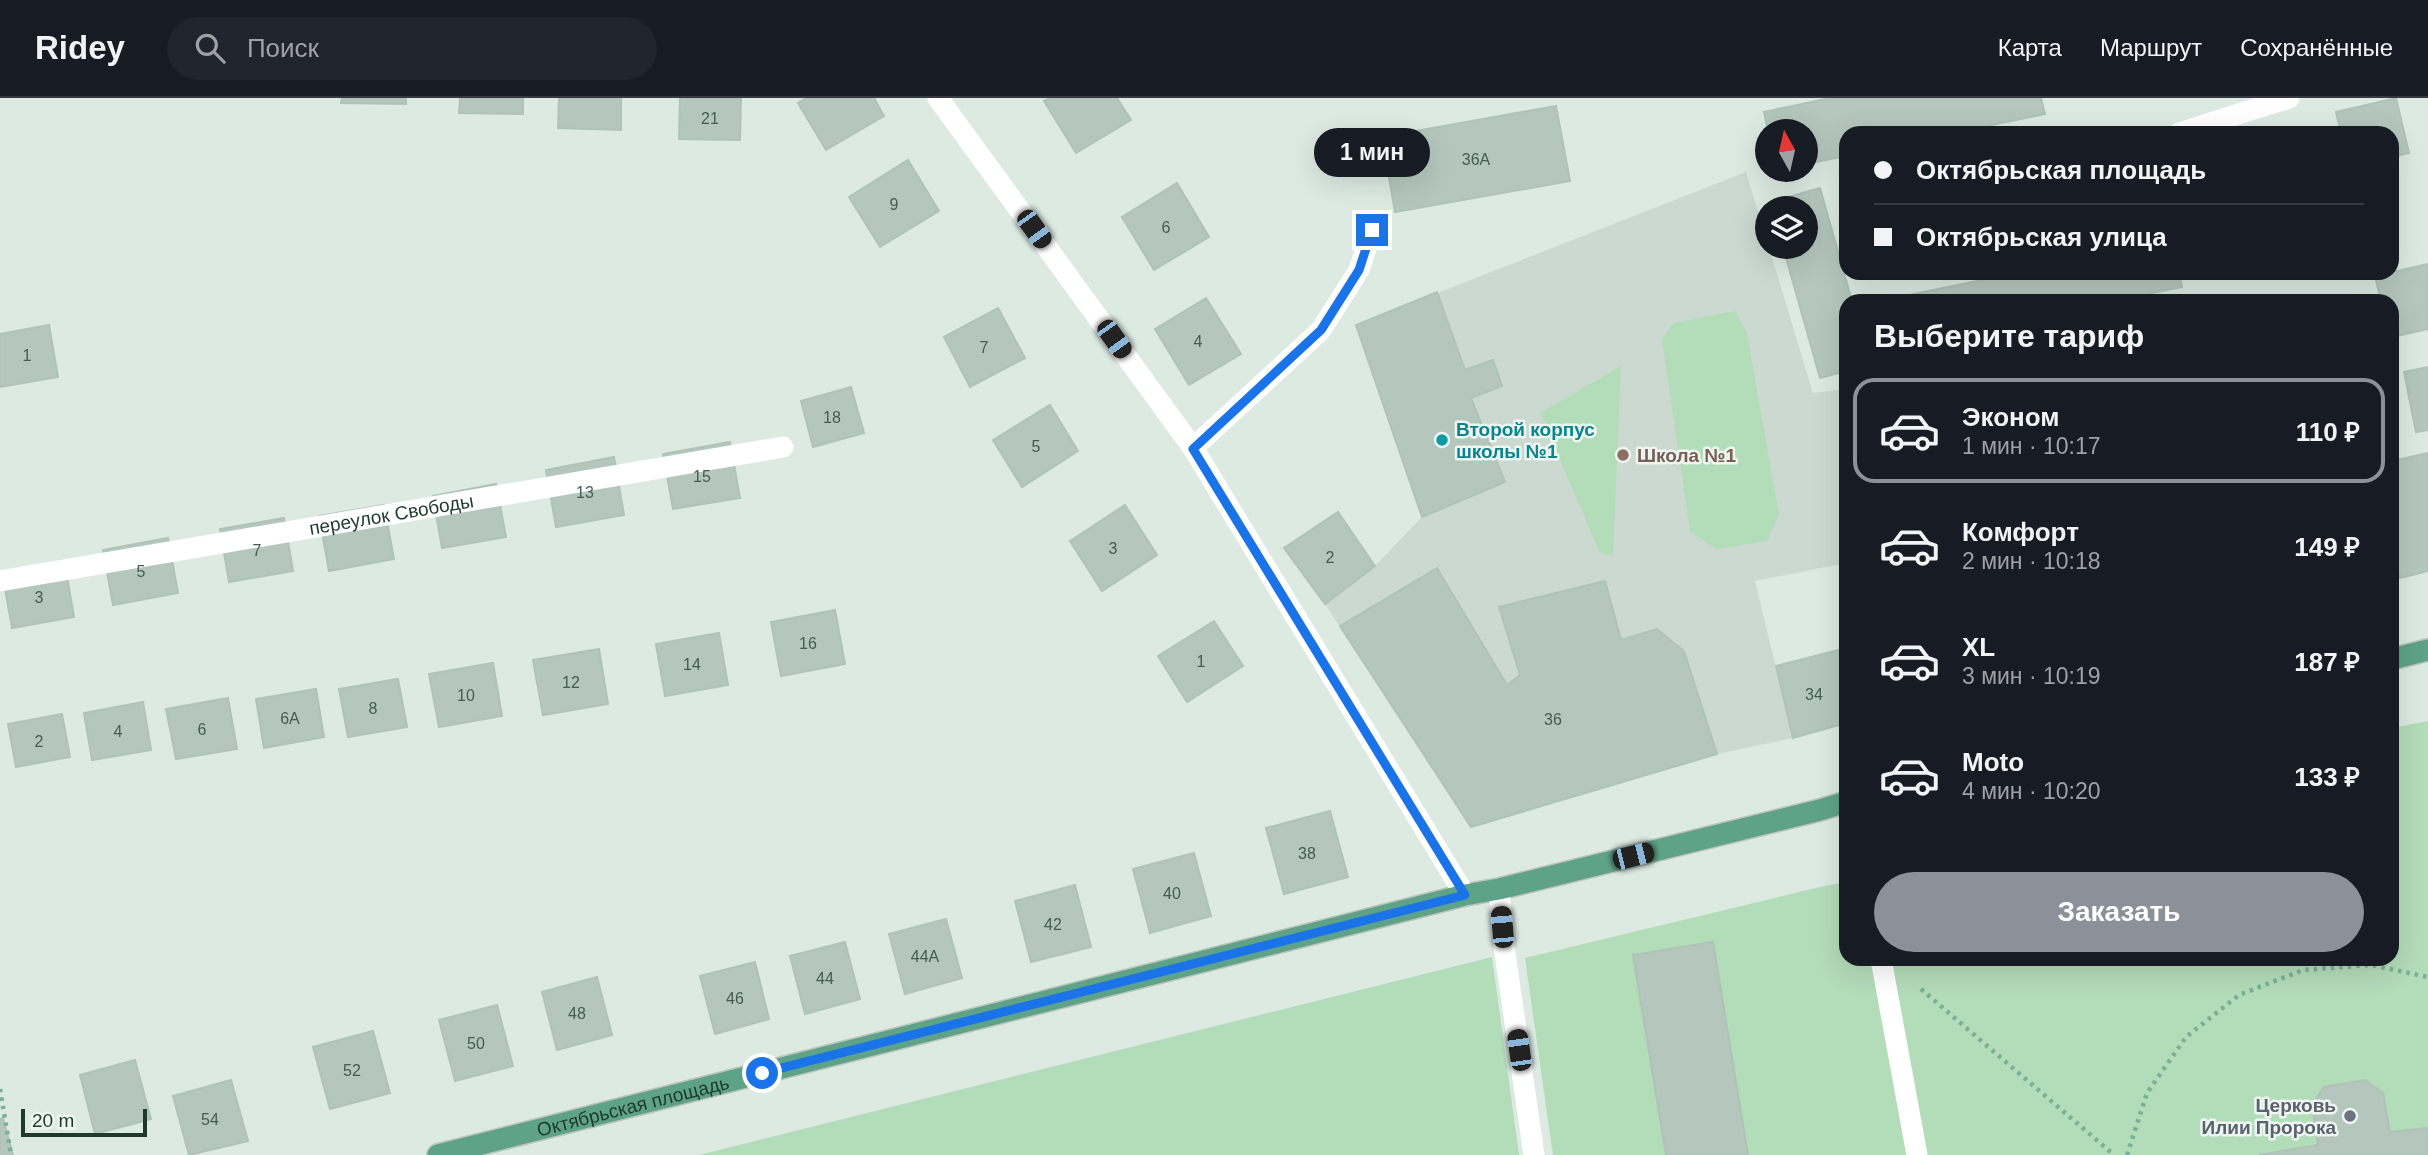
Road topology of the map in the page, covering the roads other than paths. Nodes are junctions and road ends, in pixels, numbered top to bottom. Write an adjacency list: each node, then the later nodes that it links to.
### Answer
1 (939, 98): 6 (street)
2 (2289, 98): 3 (street)
3 (2201, 126)
4 (1372, 230): 6 (street)
5 (783, 447): 7 (street, переулок Свободы)
6 (1193, 449): 12 (street)
7 (0, 581)
8 (2428, 650): 9 (main road)
9 (2399, 657)
10 (1839, 804): 11 (main road, Октябрьская площадь)
11 (1499, 890): 12 (main road, Октябрьская площадь); 15 (street)
12 (1465, 895): 14 (main road, Октябрьская площадь)
13 (1882, 966): 16 (street)
14 (439, 1155)
15 (1534, 1155)
16 (1917, 1155)

